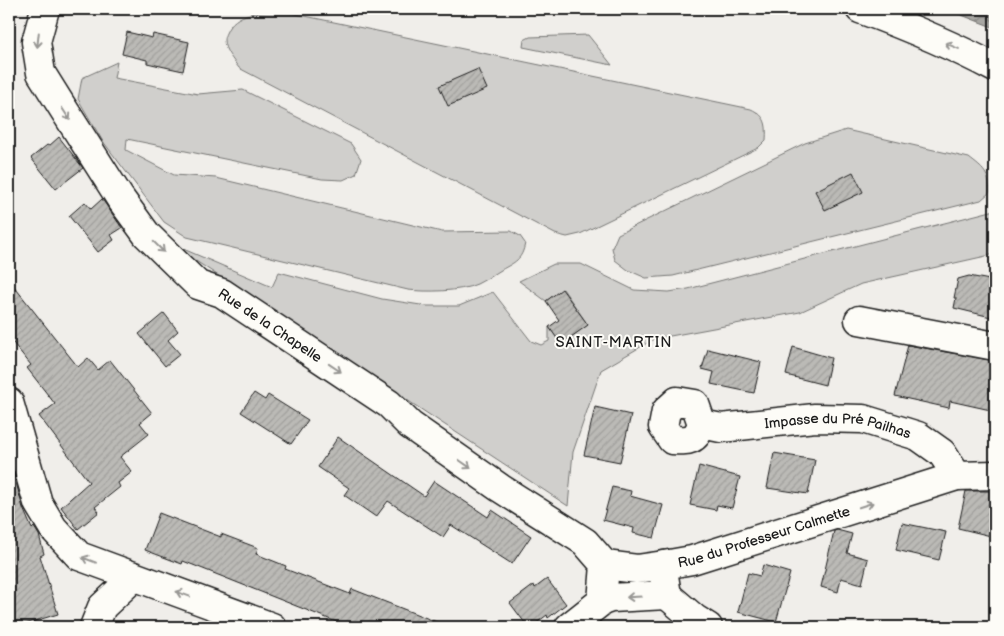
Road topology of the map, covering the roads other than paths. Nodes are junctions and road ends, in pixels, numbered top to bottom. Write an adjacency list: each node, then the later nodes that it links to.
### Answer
1 (45, 9): 10 (street, Rue de la Chapelle, one-way to 10)
2 (860, 9): 3 (street, one-way to 2)
3 (995, 68)
4 (859, 320): 5 (street)
5 (995, 346)
6 (9, 402): 12 (street, one-way to 6)
7 (702, 424): 9 (street, Impasse du Pré Pailhas)
8 (995, 475): 9 (street, Rue du Professeur Calmette)
9 (957, 476): 11 (street, Rue du Professeur Calmette, one-way to 9)
10 (605, 565): 11 (street); 14 (street)
11 (664, 565): 13 (street, Rue du Professeur Calmette)
12 (134, 577): 15 (street, one-way to 12); 16 (street)
13 (667, 595): 14 (street, one-way to 14); 19 (street)
14 (602, 601): 18 (street)
15 (227, 619): 17 (street)
16 (94, 627)
17 (272, 627)
18 (569, 627)
19 (708, 627)

